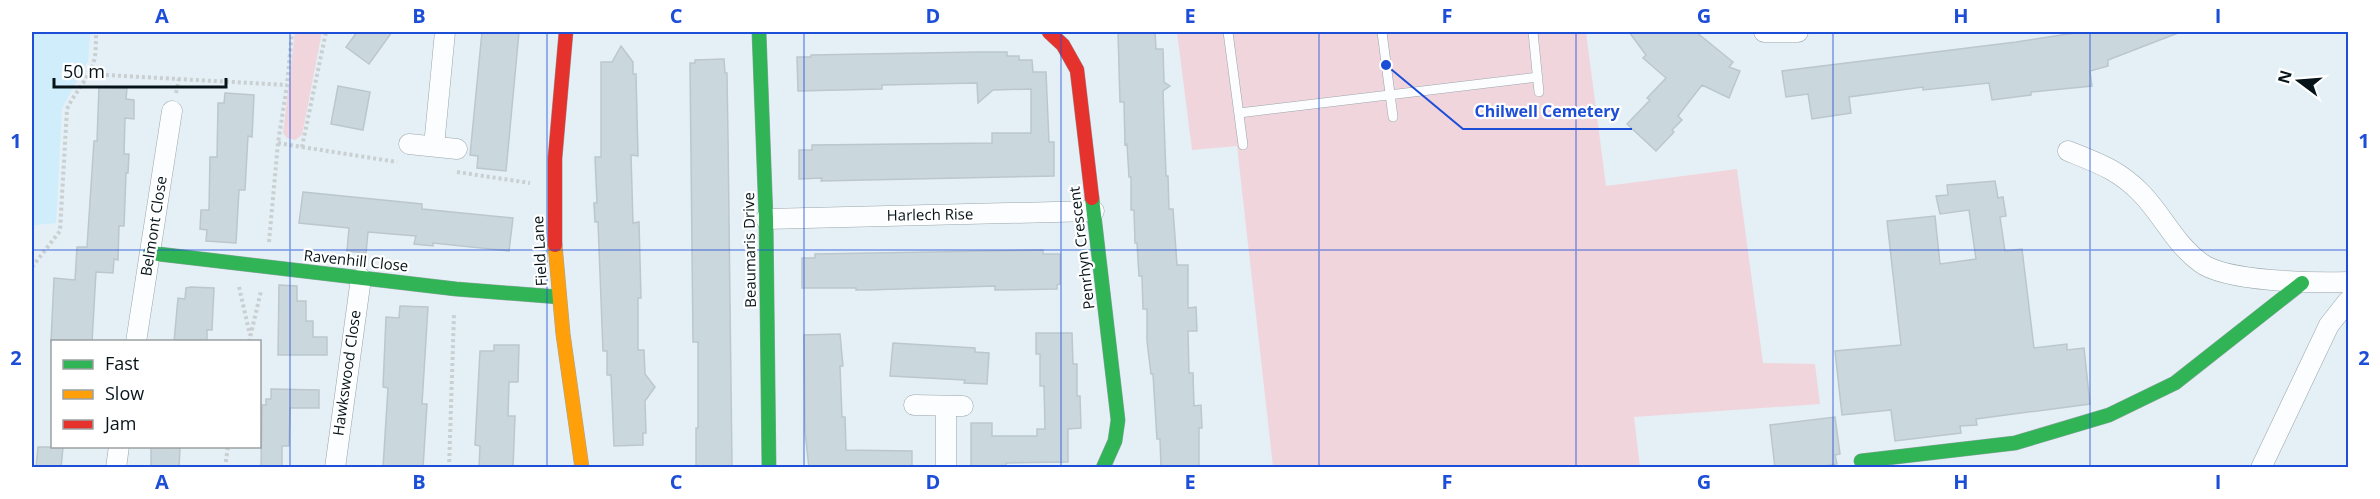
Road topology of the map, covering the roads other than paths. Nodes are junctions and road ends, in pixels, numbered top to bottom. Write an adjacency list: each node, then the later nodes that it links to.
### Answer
1 (445, 32): 18 (street)
2 (566, 32): 27 (street, Field Lane)
3 (759, 32): 22 (street, Beaumaris Drive)
4 (1049, 32): 21 (street, Penrhyn Crescent)
5 (1228, 32): 14 (lane)
6 (1382, 32): 12 (lane)
7 (1533, 32): 10 (lane)
8 (1764, 32): 9 (street)
9 (1798, 32)
10 (1538, 77): 11 (lane); 12 (lane)
11 (1539, 92)
12 (1390, 94): 14 (lane); 15 (lane)
13 (172, 111): 23 (street, Belmont Close)
14 (1239, 113): 17 (lane)
15 (1393, 117)
16 (409, 144): 18 (street)
17 (1243, 145)
18 (434, 146): 19 (street)
19 (457, 148)
20 (2068, 151): 26 (street)
21 (1094, 211): 22 (street, Harlech Rise); 38 (street, Penrhyn Crescent)
22 (766, 219): 36 (street, Beaumaris Drive)
23 (150, 253): 24 (street, Ravenhill Close); 29 (street, Belmont Close)
24 (361, 278): 27 (street, Ravenhill Close); 34 (street, Hawkswood Close)
25 (2349, 282): 26 (street)
26 (2302, 283): 32 (street)
27 (559, 297): 35 (street, Field Lane)
28 (2349, 301): 39 (street)
29 (136, 340)
30 (914, 405): 37 (street)
31 (119, 448): 33 (street)
32 (1861, 461)
33 (116, 468)
34 (335, 468)
35 (582, 468)
36 (769, 468)
37 (946, 468)
38 (1103, 468)
39 (2260, 468)

